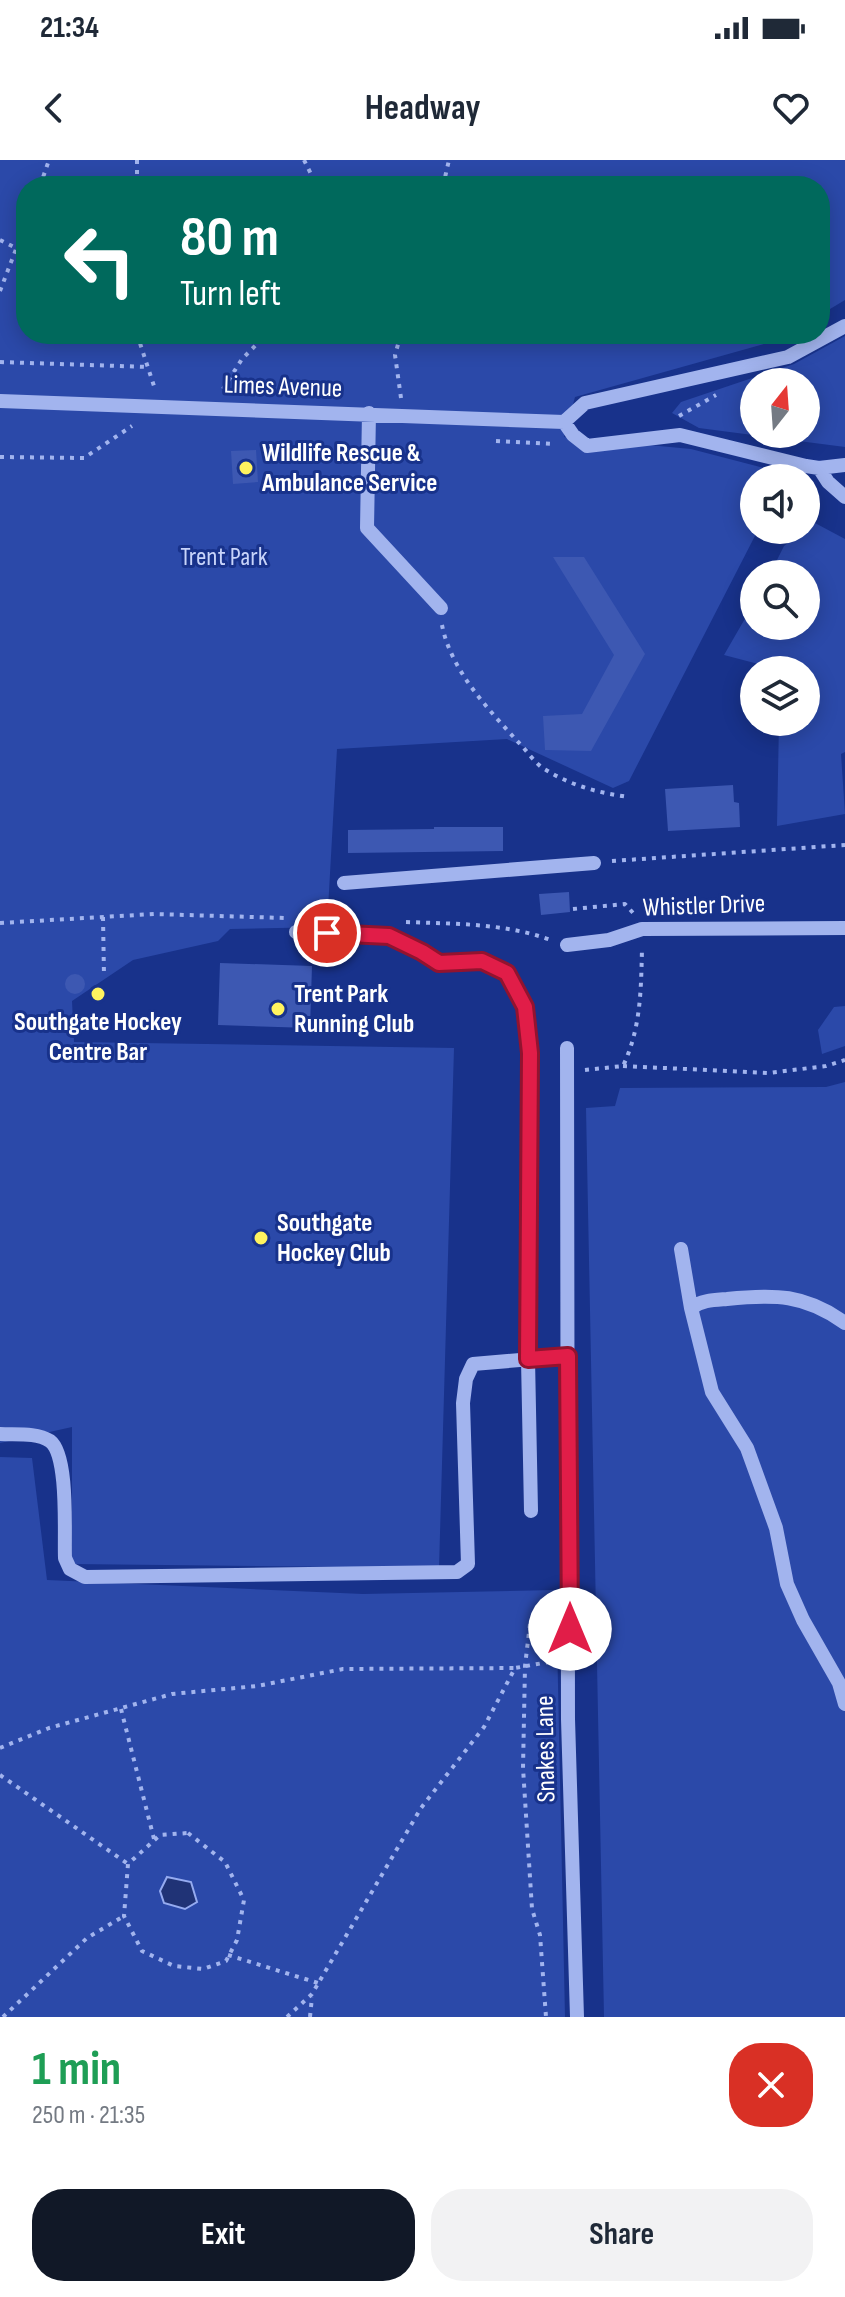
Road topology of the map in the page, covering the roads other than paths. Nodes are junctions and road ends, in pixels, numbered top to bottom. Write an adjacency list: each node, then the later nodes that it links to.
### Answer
1 (812, 344): 4 (street)
2 (0, 401): 3 (street, Limes Avenue)
3 (369, 413): 4 (street, Limes Avenue); 10 (street)
4 (564, 422): 5 (street)
5 (800, 464)
6 (845, 465): 7 (street)
7 (820, 467)
8 (820, 474): 9 (street)
9 (845, 497)
10 (441, 608)
11 (594, 863): 12 (street)
12 (344, 883)
13 (845, 928): 15 (street, Whistler Drive)
14 (296, 932): 21 (street)
15 (567, 945)
16 (567, 1048): 20 (street, Snakes Lane)
17 (681, 1249): 18 (street)
18 (691, 1308): 19 (street); 24 (street)
19 (841, 1318)
20 (568, 1356): 21 (street); 25 (street, Snakes Lane)
21 (528, 1359): 22 (street); 23 (street)
22 (0, 1434)
23 (531, 1511)
24 (845, 1704)
25 (577, 2017)

